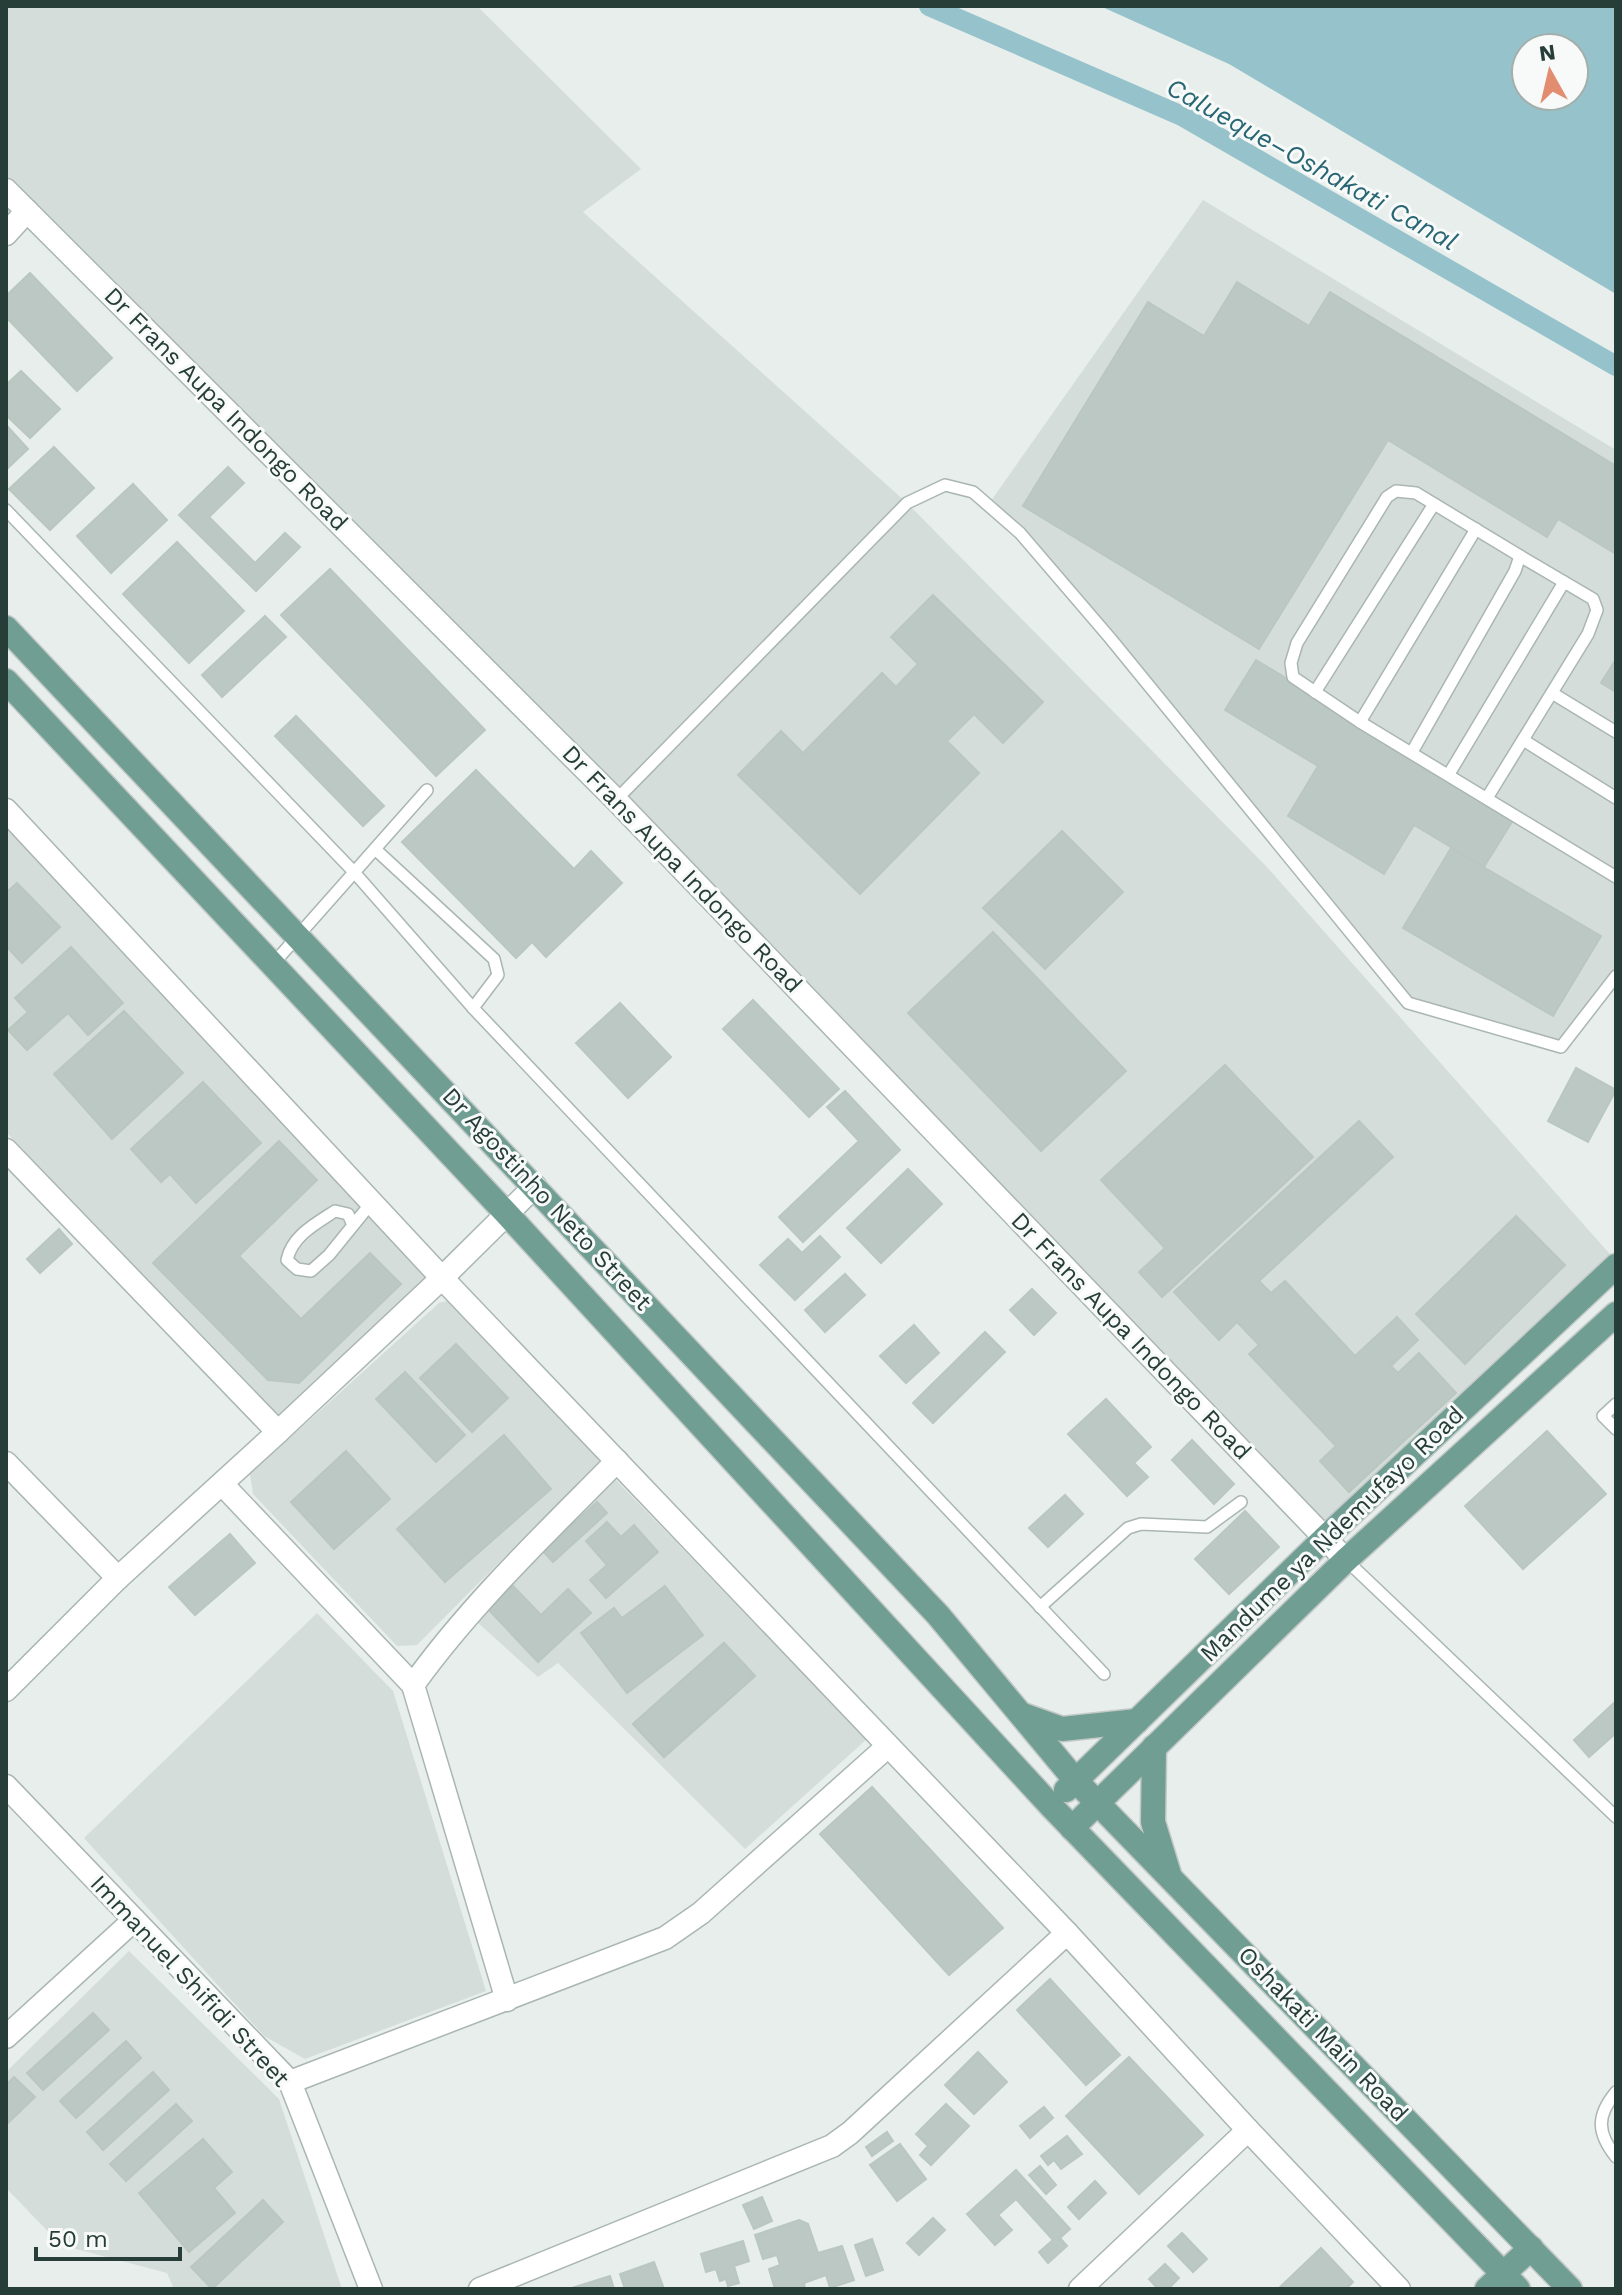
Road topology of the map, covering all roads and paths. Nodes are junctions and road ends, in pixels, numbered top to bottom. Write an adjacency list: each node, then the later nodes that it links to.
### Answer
1 (6, 190): 2 (street, Dr Frans Aupa Indongo Road)
2 (27, 211): 3 (street); 21 (street, Dr Frans Aupa Indongo Road)
3 (6, 234)
4 (1434, 504): 6 (lane); 11 (lane); 11 (lane)
5 (6, 510): 24 (lane)
6 (1476, 529): 7 (lane); 13 (lane)
7 (1520, 556): 8 (lane); 16 (lane)
8 (1564, 582): 12 (lane); 17 (lane)
9 (6, 628): 26 (main road, Dr Agostinho Neto Street)
10 (6, 681): 27 (main road, Dr Agostinho Neto Street)
11 (1315, 692): 13 (lane)
12 (1552, 693): 14 (lane); 15 (lane)
13 (1360, 722): 16 (lane)
14 (1616, 732)
15 (1523, 740): 19 (lane); 20 (lane)
16 (1412, 752): 17 (lane)
17 (1449, 774): 19 (lane)
18 (427, 790): 23 (lane)
19 (1487, 798): 25 (lane)
20 (1616, 798)
21 (616, 800): 28 (lane); 45 (street, Dr Frans Aupa Indongo Road)
22 (6, 810): 32 (street)
23 (375, 849): 24 (lane); 29 (lane)
24 (354, 872): 26 (lane); 29 (lane)
25 (1616, 877)
26 (297, 934): 27 (lane); 31 (main road, Dr Agostinho Neto Street)
27 (273, 964): 33 (main road, Dr Agostinho Neto Street)
28 (1616, 976)
29 (473, 1008): 48 (lane)
30 (6, 1150): 40 (street)
31 (535, 1186): 33 (street); 52 (main road, Dr Agostinho Neto Street)
32 (372, 1202): 34 (lane); 36 (street)
33 (507, 1214): 36 (street); 59 (main road, Dr Agostinho Neto Street)
34 (352, 1223): 34 (lane)
35 (1616, 1266): 45 (main road, Mandume ya Ndemufayo Road)
36 (442, 1278): 40 (street); 41 (street)
37 (1616, 1314): 46 (main road, Mandume ya Ndemufayo Road)
38 (1616, 1404): 39 (lane)
39 (1616, 1429)
40 (278, 1432): 43 (street)
41 (617, 1461): 50 (street); 54 (street)
42 (6, 1463): 47 (street)
43 (222, 1484): 47 (street); 50 (street)
44 (1241, 1502): 48 (lane)
45 (1325, 1538): 46 (street, Dr Frans Aupa Indongo Road); 53 (main road, Mandume ya Ndemufayo Road)
46 (1346, 1560): 55 (main road, Mandume ya Ndemufayo Road); 60 (lane)
47 (118, 1578): 51 (street)
48 (1040, 1607): 49 (lane)
49 (1104, 1674)
50 (413, 1685): 65 (street)
51 (6, 1690)
52 (1021, 1714): 53 (main road); 56 (main road, Dr Agostinho Neto Street)
53 (1137, 1721): 56 (main road, Mandume ya Ndemufayo Road)
54 (887, 1747): 64 (street); 65 (street)
55 (1154, 1747): 58 (main road, Mandume ya Ndemufayo Road); 62 (main road)
56 (1076, 1781): 58 (main road, Oshakati Main Road); 59 (main road, Mandume ya Ndemufayo Road)
57 (6, 1786): 63 (street, Immanuel Shifidi Street)
58 (1097, 1802): 61 (main road, Mandume ya Ndemufayo Road); 62 (main road, Oshakati Main Road)
59 (1051, 1806): 61 (main road, Oshakati Main Road)
60 (1616, 1817)
61 (1072, 1828): 72 (main road, Oshakati Main Road)
62 (1170, 1877): 71 (main road, Oshakati Main Road)
63 (134, 1920): 66 (street); 67 (street, Immanuel Shifidi Street)
64 (1067, 1933): 69 (street); 74 (street)
65 (507, 2000): 67 (street)
66 (6, 2037)
67 (290, 2082): 73 (street, Immanuel Shifidi Street)
68 (1616, 2092): 70 (lane)
69 (1248, 2130): 75 (street); 76 (street)
70 (1616, 2157)
71 (1531, 2248): 72 (main road); 77 (main road, Oshakati Main Road)
72 (1503, 2284)
73 (371, 2289)
74 (480, 2289)
75 (1080, 2289)
76 (1399, 2289)
77 (1570, 2289)

